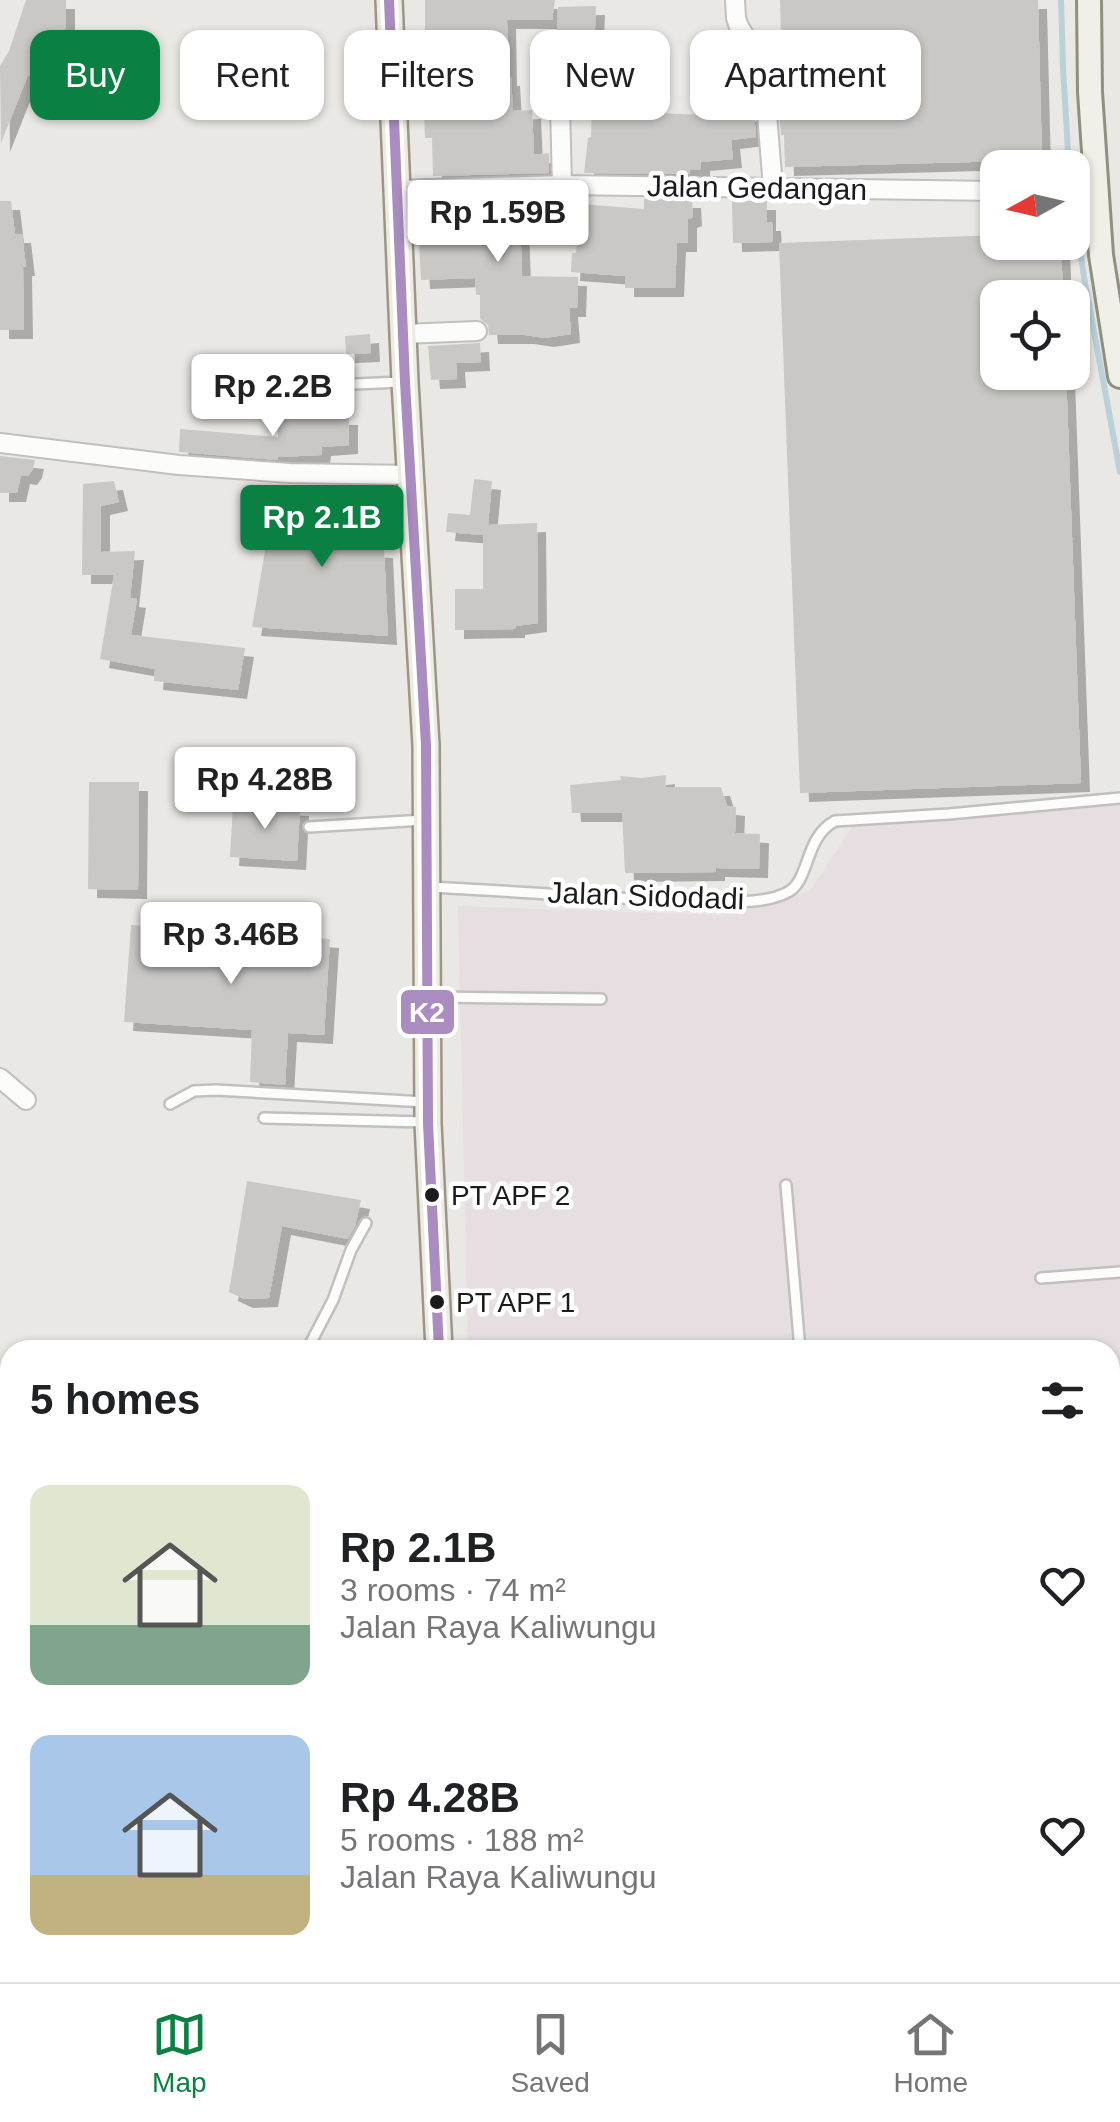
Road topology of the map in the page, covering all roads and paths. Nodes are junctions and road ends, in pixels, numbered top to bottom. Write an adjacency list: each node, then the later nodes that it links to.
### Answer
1 (389, 0): 8 (main road)
2 (734, 0): 7 (street)
3 (1089, 0): 5 (street)
4 (560, 120): 6 (street)
5 (1086, 150)
6 (562, 185): 7 (street, Jalan Gedangan); 8 (street, Jalan Gedangan)
7 (772, 188): 9 (street, Jalan Gedangan)
8 (397, 190): 13 (main road)
9 (980, 191)
10 (1090, 211): 11 (street)
11 (1114, 303): 14 (street)
12 (478, 331): 13 (street)
13 (403, 334): 15 (main road)
14 (1120, 376)
15 (405, 382): 16 (lane); 18 (main road)
16 (216, 390)
17 (0, 443): 18 (street)
18 (410, 475): 20 (main road)
19 (1120, 798): 22 (lane, Jalan Sidodadi)
20 (427, 820): 21 (lane); 22 (main road)
21 (309, 827)
22 (428, 886): 23 (main road)
23 (428, 997): 24 (lane); 28 (main road)
24 (600, 999)
25 (0, 1078): 26 (street)
26 (26, 1100)
27 (170, 1104): 28 (lane)
28 (428, 1112): 29 (lane); 35 (main road)
29 (264, 1118)
30 (786, 1185): 36 (lane)
31 (366, 1223): 34 (lane)
32 (1120, 1272): 33 (lane)
33 (1041, 1278)
34 (312, 1340)
35 (439, 1340)
36 (799, 1340)

